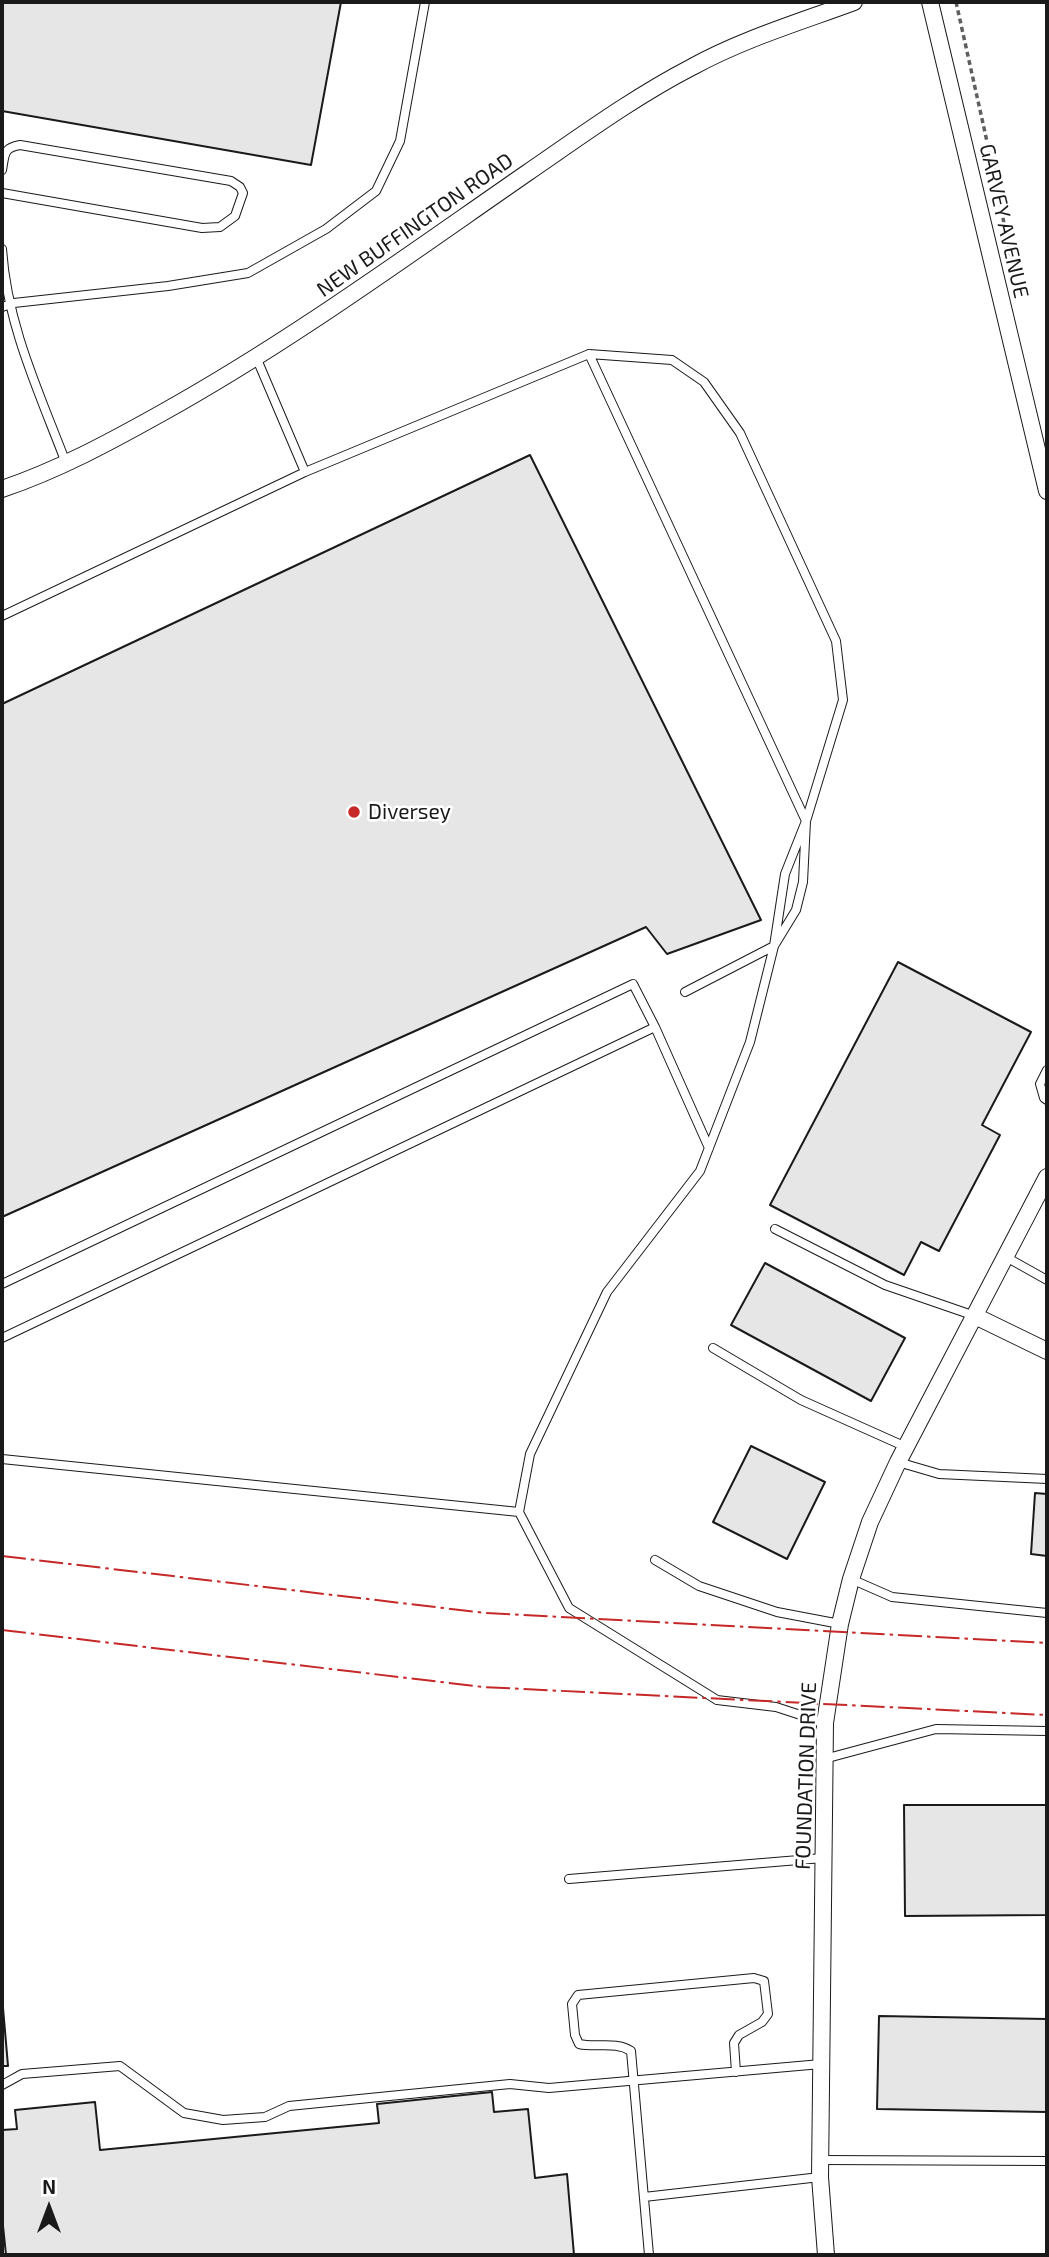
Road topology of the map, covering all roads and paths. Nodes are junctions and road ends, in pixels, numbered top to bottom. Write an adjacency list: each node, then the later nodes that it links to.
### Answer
1 (425, 2): 9 (lane)
2 (854, 2): 11 (street, NEW BUFFINGTON ROAD)
3 (930, 2): 15 (street, GARVEY AVENUE)
4 (956, 2): 8 (path)
5 (2, 170): 6 (lane)
6 (2, 193)
7 (2, 249): 9 (lane)
8 (1014, 272)
9 (6, 305): 12 (lane)
10 (589, 354): 13 (lane); 17 (lane); 17 (lane)
11 (256, 357): 12 (street, NEW BUFFINGTON ROAD); 13 (lane)
12 (66, 463): 14 (street, NEW BUFFINGTON ROAD)
13 (305, 472): 16 (lane)
14 (2, 489)
15 (1047, 491)
16 (2, 616)
17 (806, 821): 18 (lane); 18 (lane)
18 (774, 946): 19 (lane); 23 (lane)
19 (685, 992)
20 (655, 1027): 23 (lane); 28 (lane); 30 (lane)
21 (1047, 1070): 22 (lane)
22 (1047, 1100)
23 (709, 1148): 37 (lane)
24 (1047, 1177): 26 (street, FOUNDATION DRIVE)
25 (775, 1229): 29 (lane)
26 (1006, 1256): 27 (lane); 29 (street, FOUNDATION DRIVE)
27 (1047, 1280)
28 (2, 1283)
29 (975, 1315): 32 (street); 33 (street, FOUNDATION DRIVE)
30 (2, 1338)
31 (713, 1348): 33 (lane)
32 (1047, 1351)
33 (905, 1447): 35 (street, FOUNDATION DRIVE)
34 (2, 1459): 37 (lane)
35 (898, 1462): 36 (lane); 39 (street, FOUNDATION DRIVE)
36 (1047, 1479)
37 (519, 1512): 42 (lane)
38 (655, 1560): 41 (lane)
39 (851, 1579): 40 (lane); 41 (street, FOUNDATION DRIVE)
40 (1047, 1613)
41 (840, 1624): 42 (street, FOUNDATION DRIVE)
42 (825, 1723): 44 (street, FOUNDATION DRIVE)
43 (1047, 1731): 44 (lane)
44 (824, 1759): 45 (street, FOUNDATION DRIVE)
45 (823, 1858): 46 (lane); 47 (street, FOUNDATION DRIVE)
46 (569, 1879)
47 (821, 2064): 48 (lane); 51 (street, FOUNDATION DRIVE)
48 (736, 2072): 49 (lane); 49 (lane)
49 (635, 2080): 50 (lane); 54 (lane)
50 (2, 2085)
51 (820, 2160): 52 (lane); 53 (street, FOUNDATION DRIVE)
52 (1047, 2161)
53 (820, 2177): 54 (lane); 56 (street, FOUNDATION DRIVE)
54 (644, 2197): 55 (lane)
55 (649, 2255)
56 (826, 2255)

